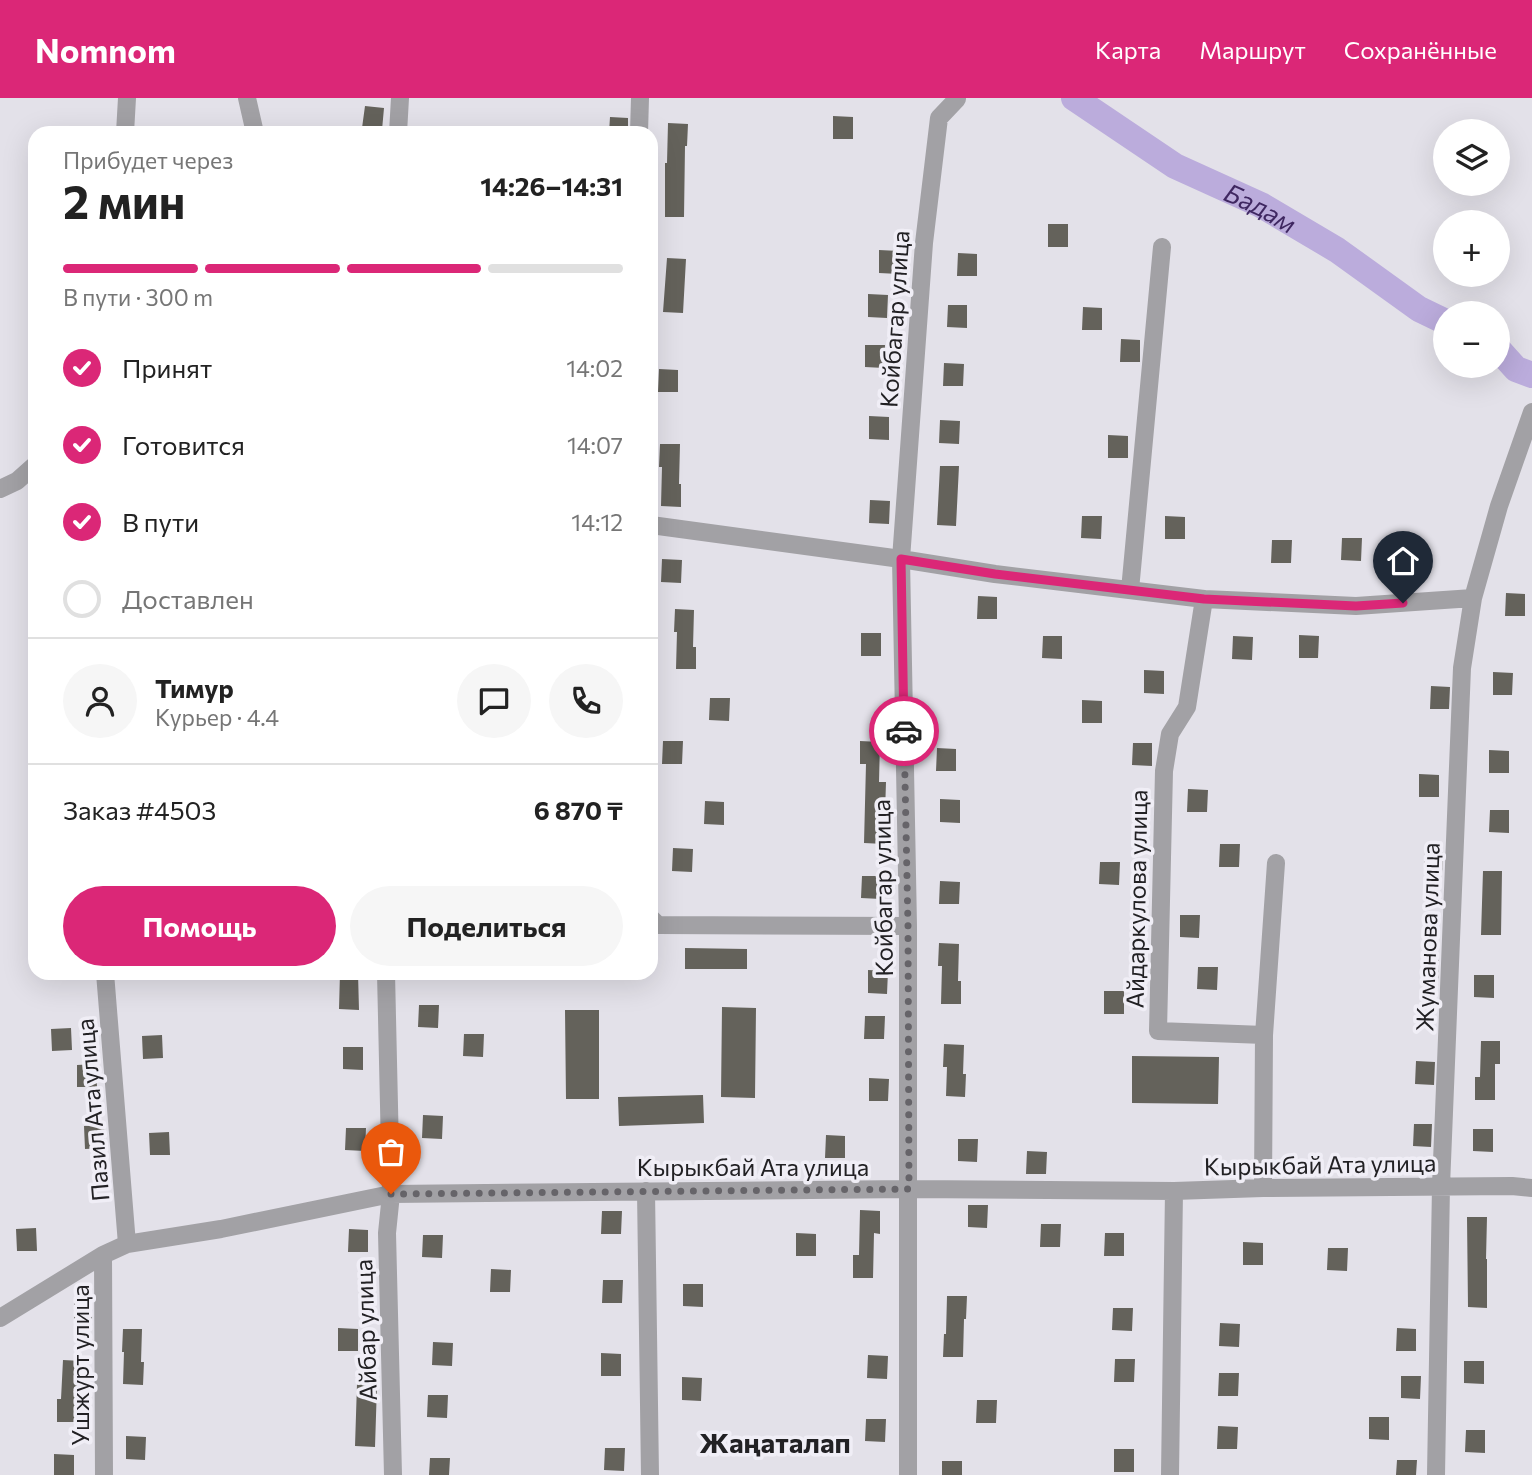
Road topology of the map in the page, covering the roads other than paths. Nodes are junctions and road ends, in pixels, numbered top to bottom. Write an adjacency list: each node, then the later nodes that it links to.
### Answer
1 (127, 98): 6 (street)
2 (247, 98): 7 (street)
3 (400, 98): 8 (street)
4 (640, 98): 9 (street)
5 (957, 99): 15 (street, Койбагар улица)
6 (125, 126)
7 (253, 126)
8 (398, 126)
9 (639, 126)
10 (1162, 247): 16 (street)
11 (1532, 412): 17 (street, Жуманова улица)
12 (28, 471): 13 (street)
13 (0, 489)
14 (658, 526): 15 (street)
15 (901, 559): 16 (street); 21 (street, Койбагар улица)
16 (1130, 590): 18 (street)
17 (1473, 598): 18 (street); 25 (street, Жуманова улица)
18 (1204, 599): 24 (street, Айдаркулова улица)
19 (1276, 863): 24 (street)
20 (658, 925): 21 (street)
21 (908, 926): 28 (street, Койбагар улица)
22 (106, 980): 32 (street, Пазил Ата улица)
23 (386, 980): 31 (street, Айбар улица)
24 (1264, 1035): 26 (street)
25 (1441, 1186): 26 (street, Кырыкбай Ата улица); 27 (street, Кырыкбай Ата улица); 40 (street, Жуманова улица)
26 (1263, 1188): 30 (street, Кырыкбай Ата улица)
27 (1532, 1188)
28 (909, 1189): 29 (street, Кырыкбай Ата улица); 30 (street, Кырыкбай Ата улица); 38 (street, Койбагар улица)
29 (646, 1191): 31 (street, Кырыкбай Ата улица); 37 (street)
30 (1174, 1191): 39 (street)
31 (391, 1194): 32 (street, Кырыкбай Ата улица); 36 (street, Айбар улица)
32 (127, 1244): 33 (street, Кырыкбай Ата улица)
33 (103, 1255): 34 (street, Кырыкбай Ата улица); 35 (street, Ушжурт улица)
34 (0, 1318)
35 (104, 1475)
36 (393, 1475)
37 (650, 1475)
38 (908, 1475)
39 (1170, 1475)
40 (1436, 1475)

